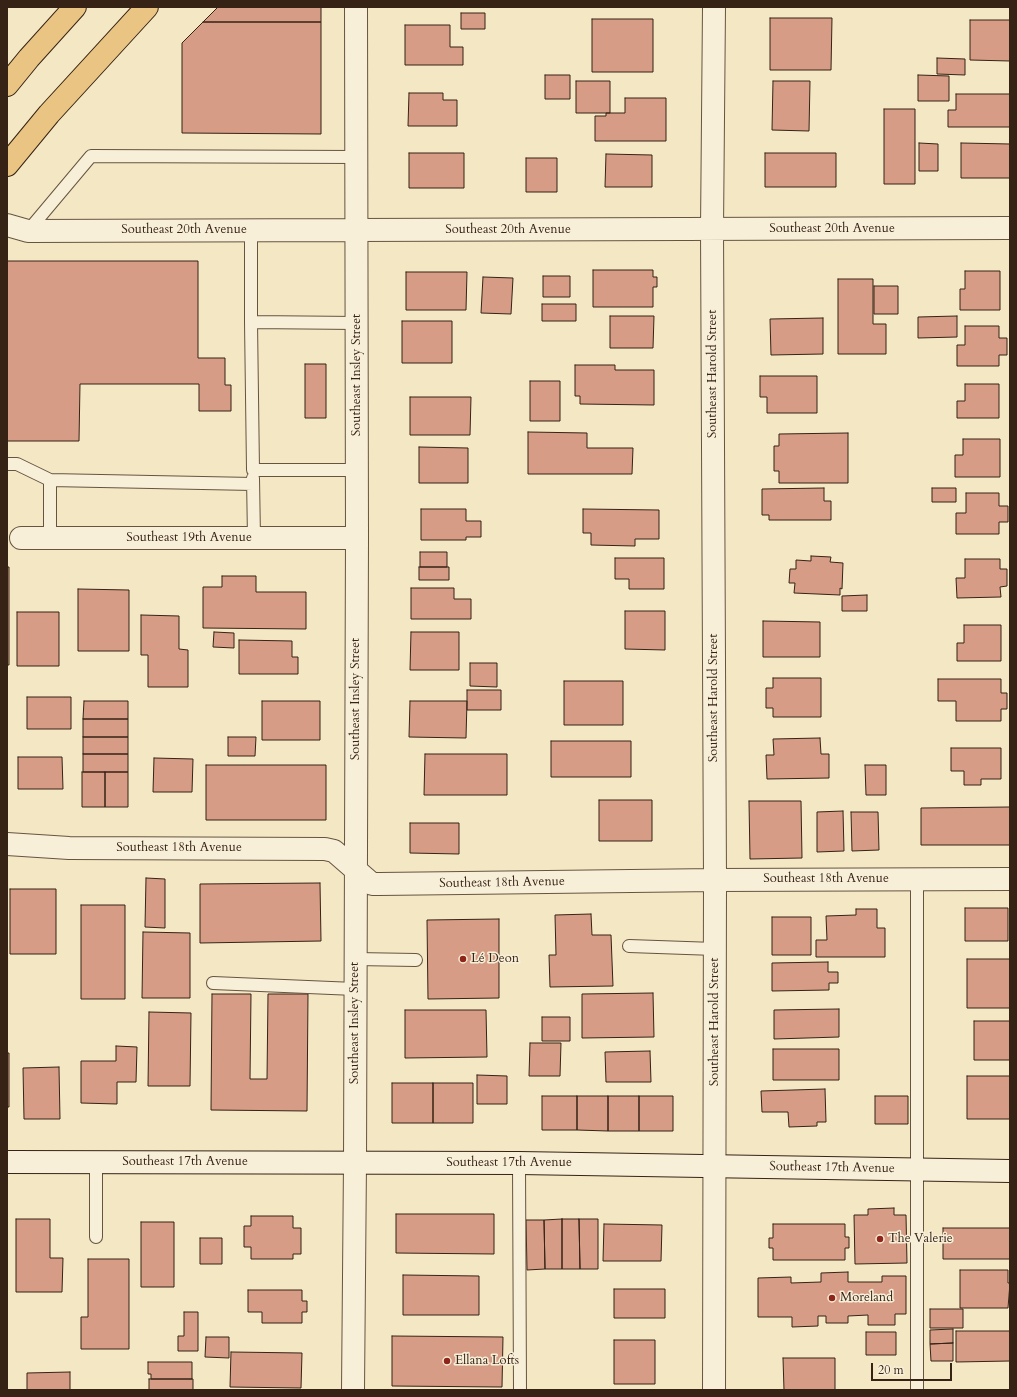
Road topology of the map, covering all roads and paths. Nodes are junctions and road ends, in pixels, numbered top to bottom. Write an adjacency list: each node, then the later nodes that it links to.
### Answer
1 (75, 7): 5 (highway)
2 (147, 7): 7 (highway)
3 (356, 7): 6 (street, Southeast Insley Street)
4 (714, 7): 12 (street, Southeast Harold Street)
5 (7, 84)
6 (356, 157): 11 (street, Southeast Insley Street); 13 (lane)
7 (7, 165)
8 (7, 225): 13 (street, Southeast 20th Avenue)
9 (1010, 228): 12 (street, Southeast 20th Avenue)
10 (251, 230): 11 (street, Southeast 20th Avenue); 13 (street, Southeast 20th Avenue); 14 (lane)
11 (356, 230): 12 (street, Southeast 20th Avenue); 15 (street, Southeast Insley Street)
12 (712, 230): 29 (street, Southeast Harold Street)
13 (28, 231)
14 (251, 322): 15 (lane); 17 (lane)
15 (357, 323): 18 (street, Southeast Insley Street)
16 (7, 464): 19 (lane)
17 (253, 470): 18 (lane); 20 (lane)
18 (357, 470): 24 (street, Southeast Insley Street)
19 (50, 480): 20 (lane); 22 (lane)
20 (253, 484): 23 (lane)
21 (21, 538): 22 (street, Southeast 19th Avenue)
22 (50, 538): 23 (street, Southeast 19th Avenue)
23 (254, 538): 24 (street, Southeast 19th Avenue)
24 (357, 538): 26 (street, Southeast Insley Street)
25 (7, 844): 26 (street, Southeast 18th Avenue)
26 (356, 871): 29 (street, Southeast 18th Avenue); 32 (street, Southeast Insley Street)
27 (1010, 878): 28 (street, Southeast 18th Avenue)
28 (917, 879): 29 (street, Southeast 18th Avenue); 41 (lane)
29 (715, 880): 31 (street, Southeast Harold Street)
30 (629, 946): 31 (lane)
31 (715, 949): 40 (street, Southeast Harold Street)
32 (355, 959): 33 (lane); 35 (street, Southeast Insley Street)
33 (416, 960)
34 (213, 983): 35 (lane)
35 (355, 989): 38 (street, Southeast Insley Street)
36 (7, 1162): 37 (street, Southeast 17th Avenue)
37 (96, 1162): 38 (street, Southeast 17th Avenue); 43 (lane)
38 (355, 1162): 39 (street, Southeast 17th Avenue); 44 (street, Southeast Insley Street)
39 (519, 1163): 40 (street, Southeast 17th Avenue); 45 (lane)
40 (715, 1166): 41 (street, Southeast 17th Avenue); 46 (street, Southeast Harold Street)
41 (916, 1169): 42 (street, Southeast 17th Avenue); 47 (lane)
42 (1010, 1171)
43 (96, 1237)
44 (353, 1390)
45 (520, 1390)
46 (714, 1390)
47 (917, 1390)

